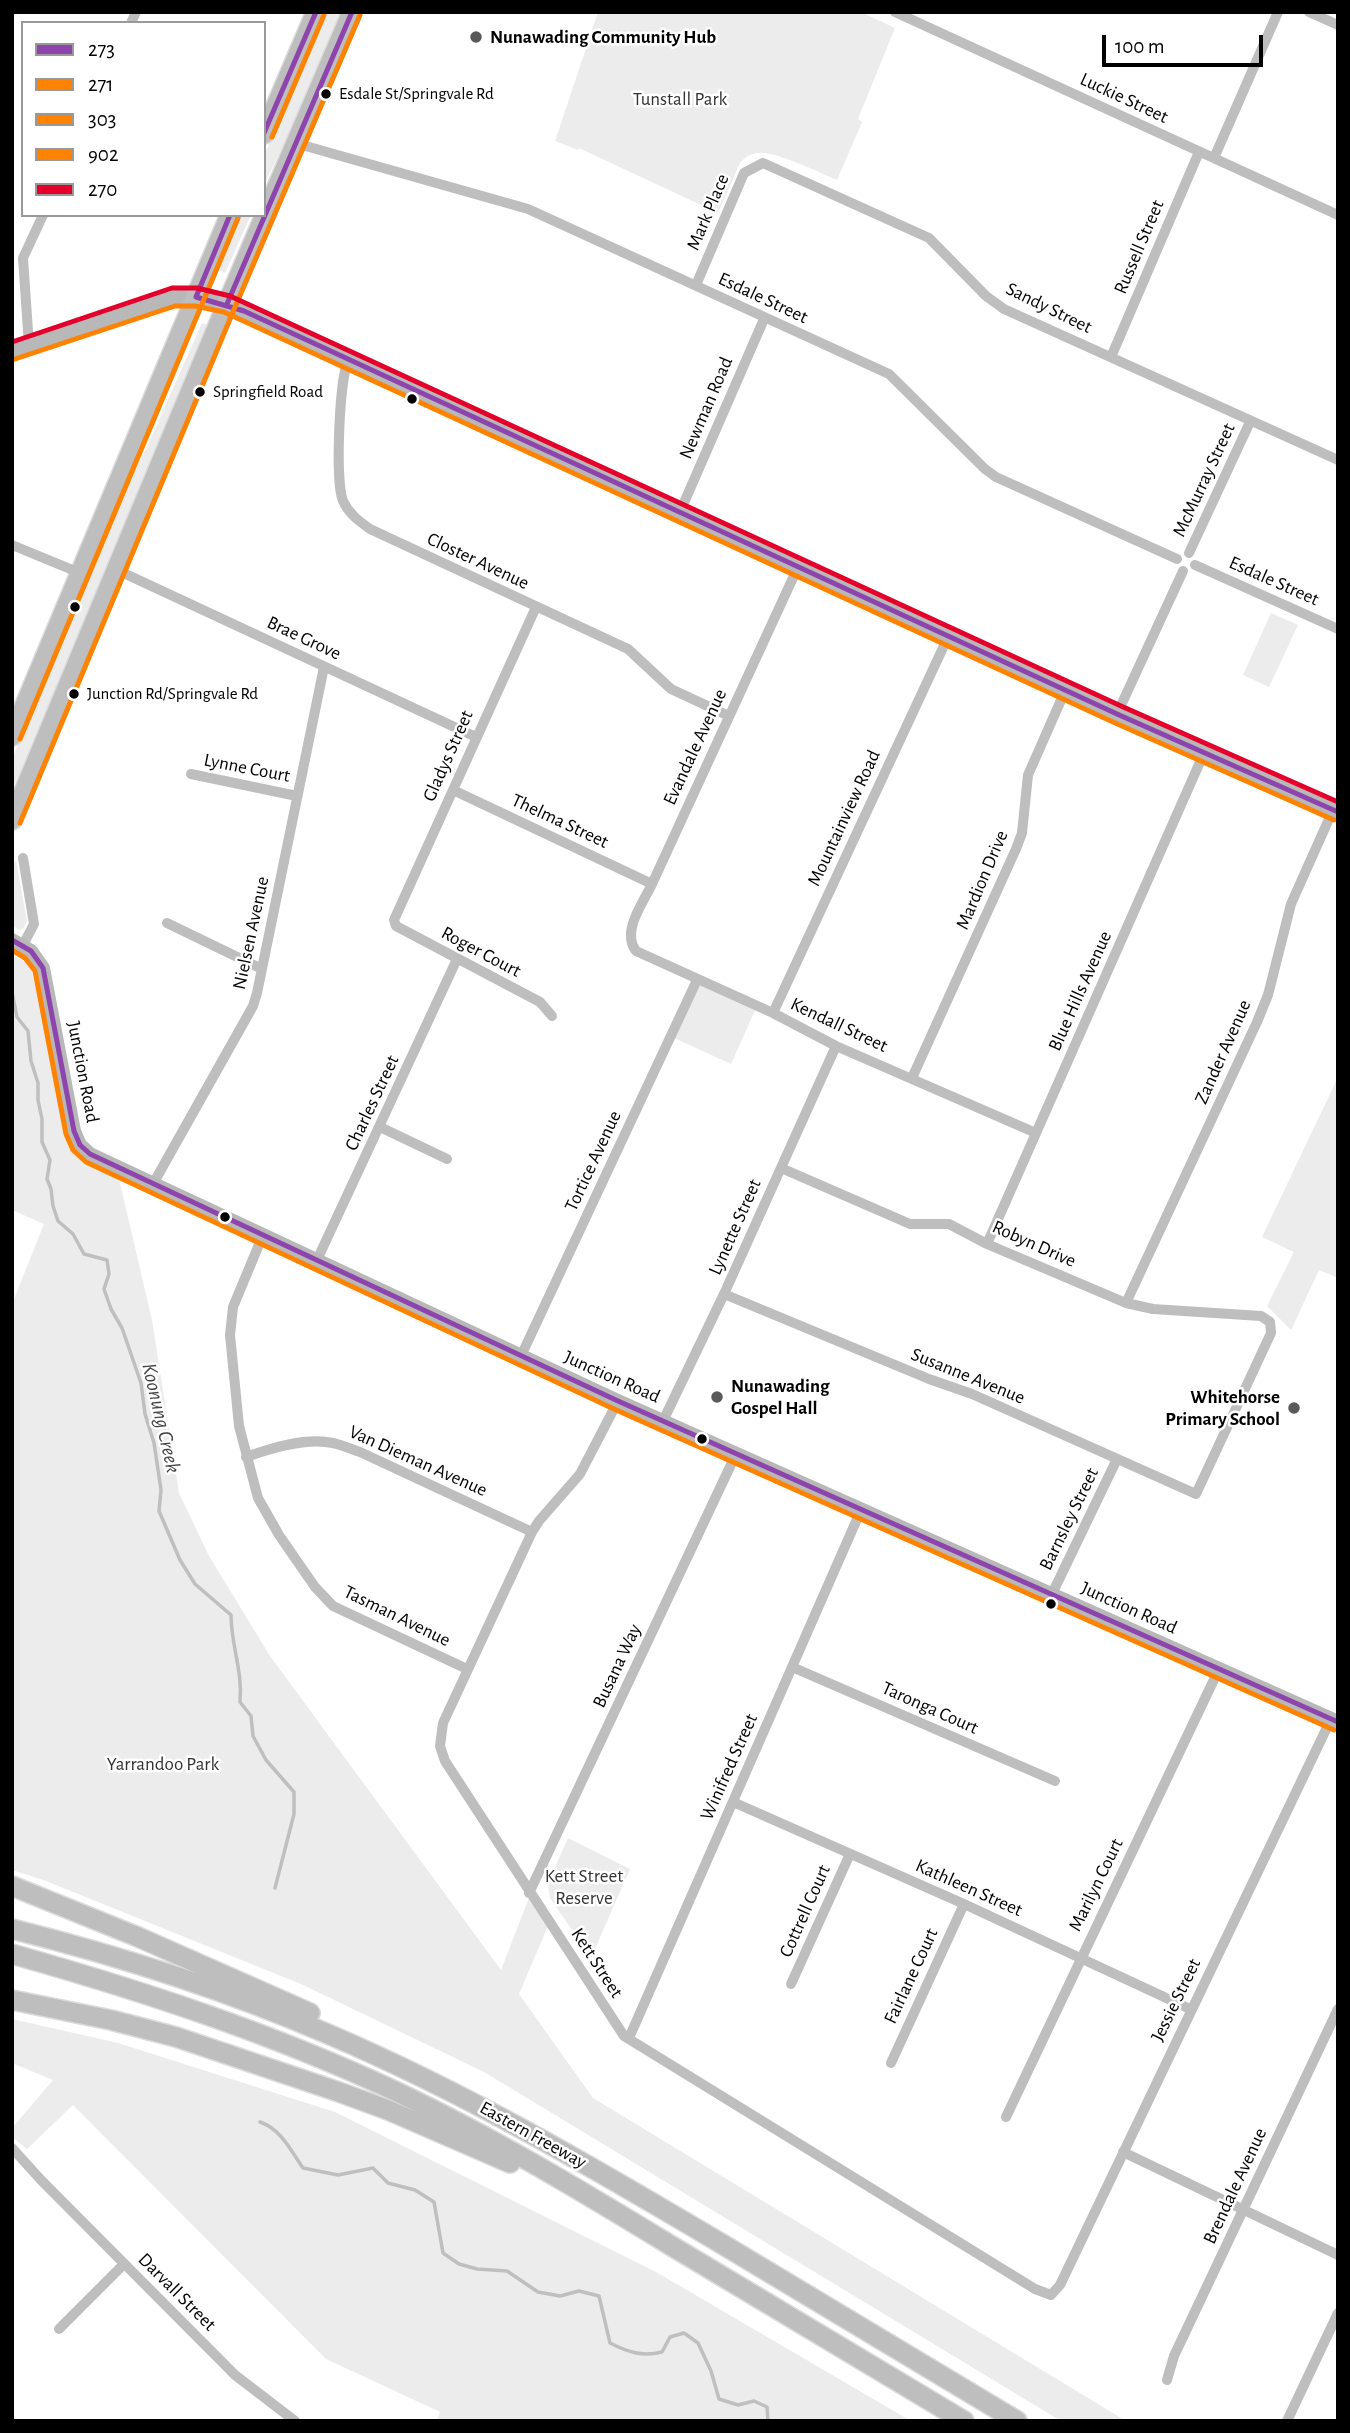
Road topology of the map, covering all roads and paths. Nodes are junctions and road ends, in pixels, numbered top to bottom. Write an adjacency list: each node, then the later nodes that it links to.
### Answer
1 (316, 12): 7 (highway)
2 (352, 12): 8 (highway)
3 (895, 12): 9 (street, Luckie Street)
4 (1278, 12): 10 (street)
5 (1309, 12): 6 (street)
6 (1338, 25)
7 (266, 129)
8 (295, 143): 12 (highway); 17 (street, Esdale Street)
9 (1199, 152): 10 (street, Luckie Street); 23 (street, Russell Street)
10 (1214, 158): 13 (street, Luckie Street)
11 (763, 163): 17 (street, Mark Place); 23 (street, Sandy Street)
12 (266, 212)
13 (1338, 215)
14 (42, 217): 21 (street)
15 (229, 217): 18 (highway)
16 (264, 217): 19 (highway)
17 (696, 285): 20 (street, Esdale Street)
18 (196, 297): 19 (street); 21 (street); 35 (highway)
19 (227, 304): 24 (street); 33 (highway)
20 (764, 319): 27 (street, Newman Road); 30 (street, Esdale Street)
21 (29, 346): 22 (street)
22 (12, 351)
23 (1111, 357): 25 (street, Sandy Street)
24 (349, 358): 27 (street); 36 (street, Closter Avenue)
25 (1250, 422): 26 (street, Sandy Street); 29 (street, McMurray Street)
26 (1338, 460)
27 (680, 512): 32 (street)
28 (12, 545): 35 (street)
29 (1189, 553): 30 (street); 31 (street)
30 (1177, 559): 34 (street)
31 (1195, 565): 34 (street); 37 (street, Esdale Street)
32 (798, 567): 38 (street); 42 (street, Evandale Avenue)
33 (117, 570): 39 (street, Brae Grove); 50 (highway)
34 (1183, 571): 41 (street)
35 (80, 573): 43 (highway)
36 (536, 607): 42 (street, Closter Avenue); 44 (street, Gladys Street)
37 (1338, 629)
38 (948, 637): 40 (street); 60 (street, Mountainview Road)
39 (324, 667): 44 (street, Brae Grove); 48 (street, Nielsen Avenue)
40 (1065, 691): 41 (street); 63 (street, Mardion Drive)
41 (1117, 714): 45 (street)
42 (729, 716): 52 (street, Evandale Avenue)
43 (12, 736)
44 (476, 737): 47 (street, Gladys Street)
45 (1204, 753): 49 (street); 65 (street, Blue Hills Avenue)
46 (191, 774): 48 (street, Lynne Court)
47 (453, 790): 52 (street, Thelma Street); 53 (street, Gladys Street)
48 (297, 796): 58 (street, Nielsen Avenue)
49 (1336, 811): 73 (street, Zander Avenue)
50 (12, 821)
51 (23, 858): 55 (street)
52 (652, 884): 56 (street, Evandale Avenue)
53 (394, 920): 57 (street, Roger Court)
54 (167, 923): 58 (street)
55 (18, 943): 68 (street, Junction Road)
56 (630, 944): 59 (street, Kendall Street)
57 (457, 960): 61 (street, Roger Court); 64 (street, Charles Street)
58 (262, 969): 68 (street, Nielsen Avenue)
59 (697, 980): 60 (street, Kendall Street); 74 (street, Tortice Avenue)
60 (773, 1013): 62 (street, Kendall Street)
61 (552, 1016)
62 (836, 1046): 63 (street, Kendall Street); 67 (street, Lynette Street)
63 (912, 1078): 65 (street, Kendall Street)
64 (380, 1127): 66 (street); 71 (street, Charles Street)
65 (1036, 1133): 70 (street, Blue Hills Avenue)
66 (447, 1159)
67 (781, 1168): 70 (street, Robyn Drive); 72 (street, Lynette Street)
68 (153, 1184): 69 (street, Junction Road)
69 (263, 1235): 71 (street, Junction Road); 78 (street, Tasman Avenue)
70 (987, 1244): 73 (street, Robyn Drive)
71 (317, 1260): 74 (street, Junction Road)
72 (724, 1294): 76 (street, Lynette Street); 79 (street, Susanne Avenue)
73 (1126, 1303): 80 (street, Robyn Drive)
74 (521, 1356): 75 (street, Junction Road)
75 (618, 1401): 76 (street, Junction Road); 82 (street, Kett Street)
76 (663, 1421): 77 (street, Junction Road)
77 (736, 1454): 81 (street, Junction Road); 92 (street, Busana Way)
78 (246, 1457): 82 (street, Van Dieman Avenue); 86 (street, Tasman Avenue)
79 (1117, 1459): 80 (street, Susanne Avenue); 83 (street, Barnsley Street)
80 (1196, 1494)
81 (862, 1510): 83 (street, Junction Road); 84 (street, Winifred Street)
82 (532, 1532): 86 (street, Kett Street)
83 (1052, 1594): 85 (street, Junction Road)
84 (792, 1667): 88 (street, Taronga Court); 89 (street, Winifred Street)
85 (1219, 1669): 87 (street, Junction Road); 96 (street, Marilyn Court)
86 (467, 1670): 92 (street, Kett Street)
87 (1334, 1721): 99 (street, Jessie Street)
88 (1055, 1781)
89 (733, 1802): 90 (street, Kathleen Street); 101 (street, Winifred Street)
90 (850, 1854): 93 (street, Kathleen Street); 97 (street, Cottrell Court)
91 (12, 1886): 108 (highway)
92 (530, 1892): 101 (street, Kett Street)
93 (964, 1904): 96 (street, Kathleen Street); 102 (street, Fairlane Court)
94 (12, 1929): 108 (highway, Eastern Freeway)
95 (12, 1954): 110 (highway, Eastern Freeway)
96 (1080, 1958): 99 (street, Kathleen Street); 103 (street, Marilyn Court)
97 (791, 1984)
98 (12, 2000): 110 (highway)
99 (1191, 2009): 105 (street, Jessie Street)
100 (1338, 2009): 109 (street, Brendale Avenue)
101 (629, 2038): 113 (street, Kett Street)
102 (891, 2063)
103 (1006, 2117)
104 (12, 2148): 107 (street, Darvall Street)
105 (1123, 2152): 109 (street); 113 (street, Jessie Street)
106 (12, 2156): 107 (street, Darvall Street)
107 (41, 2180): 112 (street, Darvall Street)
108 (633, 2191): 119 (highway, Eastern Freeway)
109 (1243, 2210): 111 (street); 116 (street, Brendale Avenue)
110 (628, 2219): 118 (highway, Eastern Freeway)
111 (1338, 2255)
112 (124, 2264): 115 (street); 117 (street, Darvall Street)
113 (1051, 2295)
114 (1338, 2314): 120 (street)
115 (59, 2329)
116 (1167, 2380)
117 (295, 2421)
118 (964, 2421)
119 (1017, 2421)
120 (1287, 2421)

